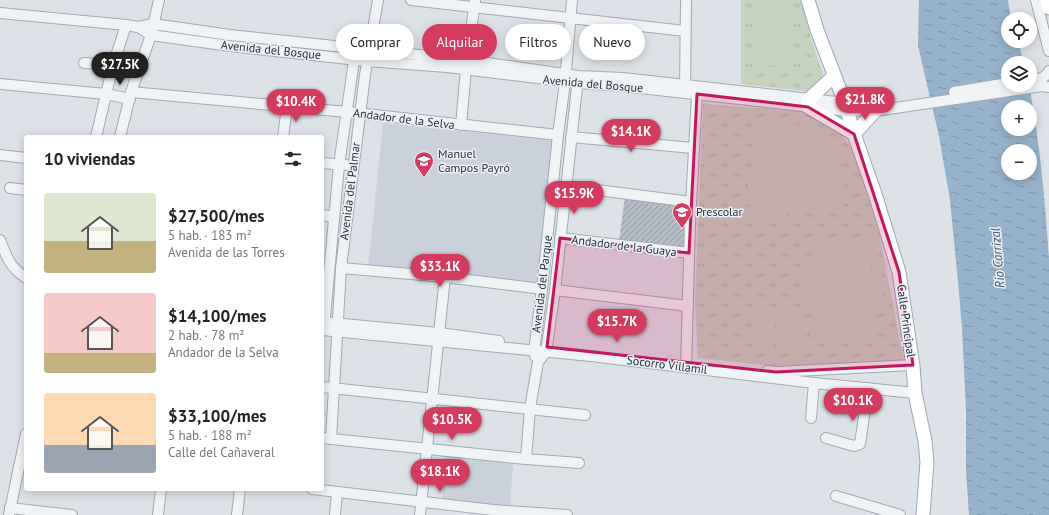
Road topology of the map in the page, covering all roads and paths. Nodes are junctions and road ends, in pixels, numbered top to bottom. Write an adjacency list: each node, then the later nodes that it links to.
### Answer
1 (159, 0): 13 (street)
2 (378, 0): 14 (street, Avenida del Palmar)
3 (411, 0): 9 (street)
4 (572, 0): 12 (street, Avenida del Parque)
5 (686, 0): 17 (street)
6 (808, 0): 31 (main road, Calle Principal)
7 (1036, 0): 22 (street)
8 (1047, 0): 10 (main road)
9 (475, 3): 12 (street); 30 (street)
10 (1049, 8)
11 (0, 13): 15 (street, Avenida del Bosque)
12 (570, 18): 17 (street); 32 (street, Avenida del Parque)
13 (153, 24): 16 (street, Avenida del Bosque); 18 (street); 19 (street, Avenida del Bosque)
14 (374, 24)
15 (126, 25): 16 (street, Avenida del Bosque); 29 (street)
16 (138, 27): 18 (street, Avenida del Bosque)
17 (686, 31): 37 (street)
18 (151, 35): 21 (street, Avenida del Bosque); 40 (street)
19 (271, 39): 20 (street, Avenida del Bosque); 21 (street)
20 (336, 46)
21 (270, 50): 23 (street, Avenida del Bosque)
22 (1049, 51)
23 (336, 57)
24 (414, 57): 30 (street, Avenida del Bosque)
25 (354, 60): 45 (street, Avenida del Palmar)
26 (360, 60): 27 (street, Avenida del Bosque)
27 (367, 61): 30 (street, Avenida del Bosque); 46 (street, Avenida del Palmar)
28 (84, 63): 29 (street)
29 (113, 65): 38 (street)
30 (467, 65): 32 (street, Avenida del Bosque); 47 (street)
31 (834, 76): 41 (main road); 43 (main road, Calle Principal)
32 (565, 78): 33 (street, Avenida del Bosque); 52 (street, Avenida del Parque)
33 (578, 80): 37 (street, Avenida del Bosque); 53 (street, Avenida del Parque)
34 (1045, 81): 44 (street, Avenida del Bosque)
35 (0, 84): 38 (street)
36 (1001, 84): 44 (street, Avenida del Bosque)
37 (685, 89): 39 (street, Avenida del Bosque); 41 (street, Avenida del Bosque)
38 (106, 94): 40 (street, Andador de la Selva); 49 (street)
39 (697, 94): 41 (street, Avenida del Bosque); 54 (street)
40 (130, 95): 42 (street, Andador de la Selva); 50 (street)
41 (808, 103): 43 (street, Avenida del Bosque); 48 (main road)
42 (287, 106): 45 (street, Andador de la Selva); 51 (street)
43 (846, 107): 44 (street, Avenida del Bosque); 48 (main road, Calle Principal)
44 (881, 108): 48 (main road)
45 (347, 112): 46 (street, Andador de la Selva); 58 (street, Avenida del Palmar)
46 (360, 113): 47 (street, Andador de la Selva); 59 (street, Avenida del Palmar)
47 (461, 125): 52 (street, Andador de la Selva)
48 (854, 134): 84 (main road, Calle Principal)
49 (96, 135)
50 (120, 135)
51 (284, 135)
52 (558, 135): 73 (street, Avenida del Parque)
53 (571, 137): 54 (street); 60 (street, Avenida del Parque)
54 (693, 148): 63 (street)
55 (0, 155): 56 (street)
56 (24, 158)
57 (324, 163): 58 (street)
58 (339, 165): 59 (street); 65 (street, Avenida del Palmar)
59 (353, 166): 70 (street, Avenida del Palmar)
60 (566, 186): 63 (street); 66 (street, Avenida del Parque)
61 (10, 188): 62 (street)
62 (24, 190)
63 (691, 202): 68 (street)
64 (324, 215): 65 (street)
65 (334, 217): 69 (street, Avenida del Palmar)
66 (560, 238): 68 (street, Andador de la Guaya); 74 (street, Avenida del Parque)
67 (0, 240): 71 (street)
68 (689, 253): 76 (street)
69 (326, 267): 75 (street, Avenida del Palmar)
70 (341, 268): 72 (street); 78 (street, Avenida del Palmar)
71 (24, 277)
72 (445, 277): 73 (street); 79 (street)
73 (542, 289): 80 (street, Avenida del Parque)
74 (555, 290): 76 (street); 81 (street, Avenida del Parque)
75 (324, 306)
76 (688, 306): 83 (street)
77 (324, 326): 78 (street, Socorro Villamil)
78 (338, 328): 79 (street, Socorro Villamil); 87 (street, Avenida del Palmar)
79 (439, 337): 80 (street, Socorro Villamil); 90 (street)
80 (534, 348): 81 (street, Socorro Villamil); 82 (street)
81 (546, 349): 82 (street); 83 (street, Socorro Villamil)
82 (538, 362): 91 (street)
83 (686, 364): 84 (street, Socorro Villamil); 85 (street, Socorro Villamil)
84 (913, 365): 89 (main road, Calle Principal)
85 (814, 383): 88 (street, Socorro Villamil); 93 (street)
86 (324, 387): 87 (street)
87 (335, 388): 90 (street); 95 (street, Avenida del Palmar)
88 (868, 388): 89 (street, Socorro Villamil); 94 (street)
89 (915, 393): 115 (main road, Calle Principal)
90 (432, 398): 91 (street); 96 (street)
91 (530, 408): 92 (street); 98 (street)
92 (585, 415)
93 (811, 418)
94 (826, 438)
95 (326, 439): 96 (street)
96 (427, 449): 98 (street); 105 (street)
97 (24, 458): 106 (street)
98 (526, 459): 99 (street)
99 (579, 463)
100 (324, 490): 103 (street)
101 (161, 491): 109 (street)
102 (240, 491): 110 (street)
103 (337, 492): 105 (street); 111 (street)
104 (836, 496): 114 (street)
105 (422, 502): 107 (street); 112 (street)
106 (10, 512): 108 (street)
107 (493, 513): 113 (street)
108 (68, 515)
109 (158, 515)
110 (237, 515)
111 (335, 515)
112 (420, 515)
113 (567, 515)
114 (900, 515)
115 (923, 515)

